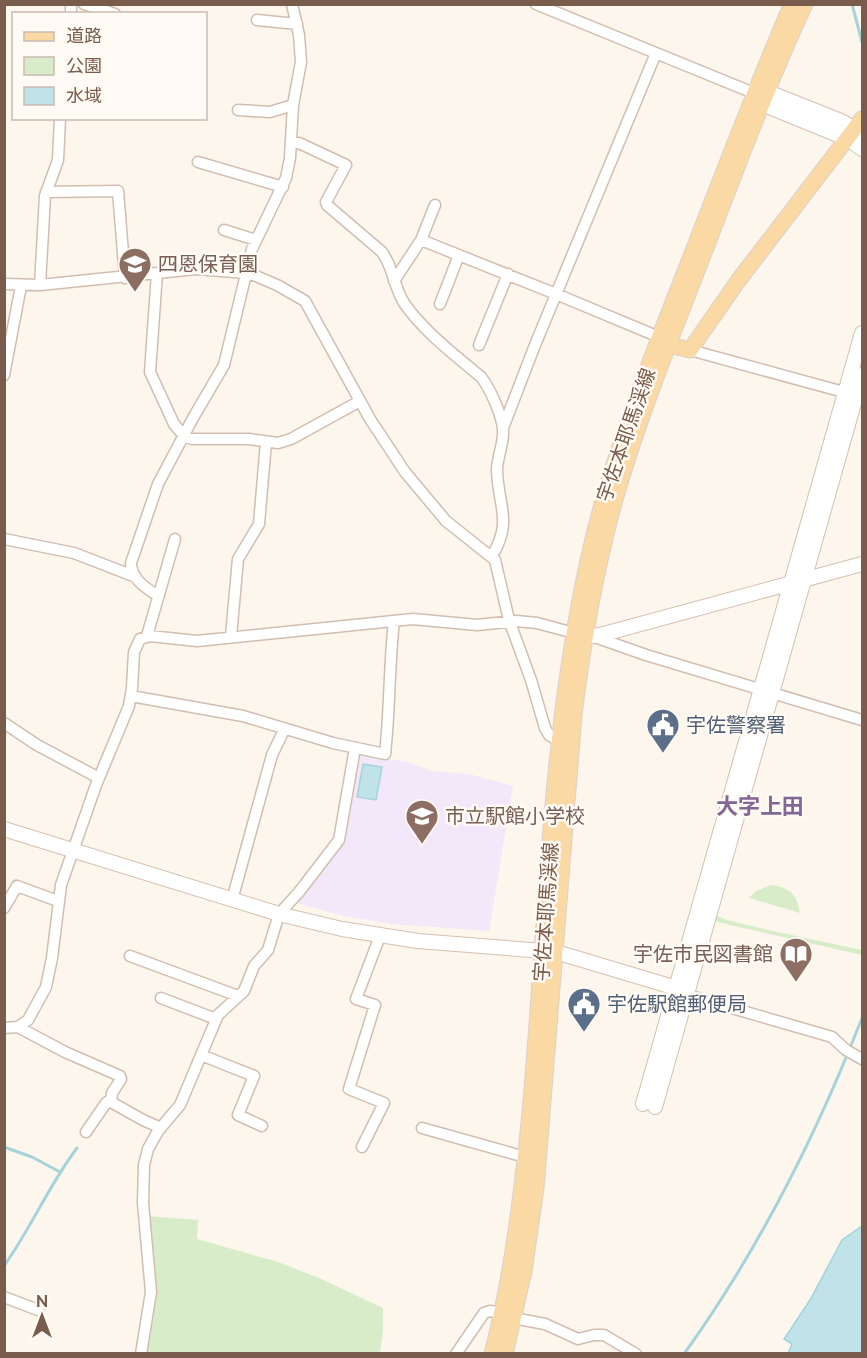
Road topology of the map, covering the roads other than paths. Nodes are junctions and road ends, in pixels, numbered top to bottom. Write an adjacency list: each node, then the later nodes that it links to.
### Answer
1 (84, 4): 6 (street)
2 (292, 4): 8 (street)
3 (536, 4): 9 (street)
4 (792, 4): 10 (main road, 宇佐本耶馬渓線)
5 (805, 4): 10 (main road, 宇佐本耶馬渓線)
6 (109, 12)
7 (257, 20): 8 (street)
8 (297, 24): 11 (street)
9 (656, 53): 10 (street); 33 (street)
10 (759, 95): 14 (street); 36 (main road, 宇佐本耶馬渓線)
11 (293, 105): 12 (street); 15 (street)
12 (238, 110)
13 (60, 120): 19 (street)
14 (857, 130): 16 (street); 38 (main road)
15 (291, 143): 18 (street); 29 (street)
16 (862, 149)
17 (198, 162): 18 (street)
18 (283, 187): 22 (street)
19 (46, 192): 28 (street); 31 (street)
20 (435, 205): 23 (street)
21 (224, 230): 22 (street)
22 (256, 240): 26 (street)
23 (421, 240): 24 (street); 29 (street)
24 (459, 255): 27 (street); 34 (street)
25 (156, 273): 26 (street); 28 (street); 44 (street)
26 (246, 273): 42 (street); 44 (street)
27 (508, 274): 33 (street); 37 (street)
28 (125, 278): 31 (street)
29 (394, 280): 43 (street)
30 (4, 284): 32 (street)
31 (40, 285): 32 (street)
32 (21, 286): 39 (street)
33 (556, 294): 36 (street); 43 (street)
34 (440, 304)
35 (862, 333): 41 (street)
36 (664, 341): 38 (main road); 55 (main road, 宇佐本耶馬渓線)
37 (479, 345)
38 (690, 350): 41 (street)
39 (4, 375)
40 (862, 375): 41 (street)
41 (855, 395): 51 (street)
42 (360, 401): 45 (street); 48 (street)
43 (503, 428): 48 (street)
44 (183, 436): 45 (street); 50 (street)
45 (266, 442): 57 (street)
46 (4, 539): 50 (street)
47 (175, 539): 52 (street)
48 (492, 556): 53 (street)
49 (862, 564): 51 (street)
50 (136, 577): 52 (street)
51 (798, 582): 55 (street); 58 (street)
52 (158, 596): 56 (street)
53 (509, 620): 54 (street); 55 (street); 63 (street)
54 (394, 621): 57 (street); 64 (street)
55 (584, 635): 58 (street); 63 (main road, 宇佐本耶馬渓線); 73 (main road, 宇佐本耶馬渓線)
56 (147, 636): 57 (street); 59 (street)
57 (231, 636)
58 (767, 691): 60 (street); 75 (street)
59 (131, 696): 62 (street); 65 (street)
60 (862, 720)
61 (4, 723): 65 (street)
62 (284, 730): 64 (street); 68 (street)
63 (559, 741): 73 (main road, 宇佐本耶馬渓線)
64 (355, 748): 71 (street)
65 (99, 778): 67 (street)
66 (4, 829): 67 (street)
67 (74, 850): 68 (street); 69 (street)
68 (232, 900): 71 (street)
69 (58, 901): 70 (street); 79 (street)
70 (4, 908)
71 (279, 914): 72 (street); 76 (street)
72 (380, 936): 73 (street); 89 (street)
73 (549, 952): 75 (street); 90 (main road, 宇佐本耶馬渓線); 93 (main road, 宇佐本耶馬渓線)
74 (130, 956): 76 (street)
75 (684, 992): 82 (street); 84 (street)
76 (238, 996): 78 (street)
77 (161, 998): 78 (street)
78 (216, 1019): 81 (street)
79 (18, 1027): 80 (street); 83 (street)
80 (4, 1028)
81 (201, 1055): 85 (street); 86 (street)
82 (862, 1059)
83 (111, 1100): 86 (street); 88 (street)
84 (649, 1106)
85 (262, 1126)
86 (161, 1128): 94 (street)
87 (422, 1128): 90 (street)
88 (86, 1132)
89 (362, 1147)
90 (525, 1157): 93 (main road, 宇佐本耶馬渓線)
91 (4, 1297): 92 (street)
92 (38, 1310)
93 (508, 1316): 95 (street); 96 (main road, 宇佐本耶馬渓線); 97 (main road, 宇佐本耶馬渓線); 98 (street)
94 (141, 1353)
95 (456, 1353)
96 (492, 1353)
97 (505, 1353)
98 (636, 1353)

